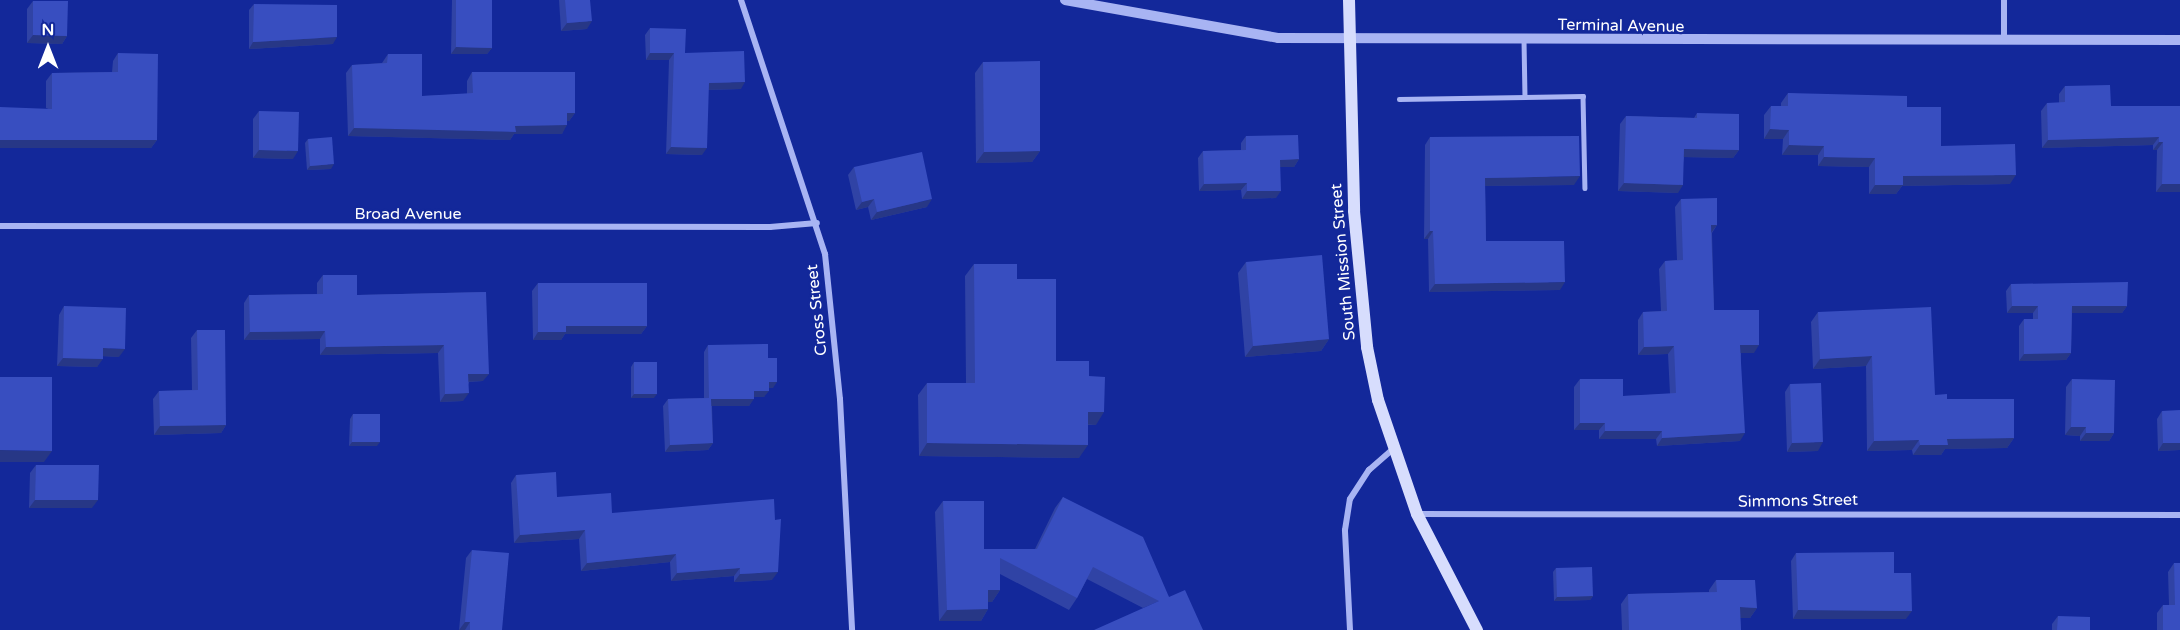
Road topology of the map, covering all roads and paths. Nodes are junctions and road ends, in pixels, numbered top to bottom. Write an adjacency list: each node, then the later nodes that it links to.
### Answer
1 (741, 0): 12 (street, Cross Street)
2 (1065, 0): 5 (street, Terminal Avenue)
3 (1349, 0): 5 (main road, South Mission Street)
4 (2004, 0): 8 (street)
5 (1350, 39): 6 (street, Terminal Avenue); 14 (main road, South Mission Street)
6 (1524, 40): 8 (street, Terminal Avenue); 9 (lane)
7 (2180, 40): 8 (street, Terminal Avenue)
8 (2004, 41)
9 (1525, 97): 10 (lane); 11 (lane)
10 (1399, 99)
11 (1585, 188)
12 (817, 223): 13 (street, Broad Avenue); 17 (street, Cross Street)
13 (0, 226)
14 (1395, 447): 15 (main road, South Mission Street); 18 (street)
15 (1417, 514): 16 (street, Simmons Street); 19 (main road, South Mission Street)
16 (2180, 515)
17 (852, 630)
18 (1350, 630)
19 (1477, 630)

